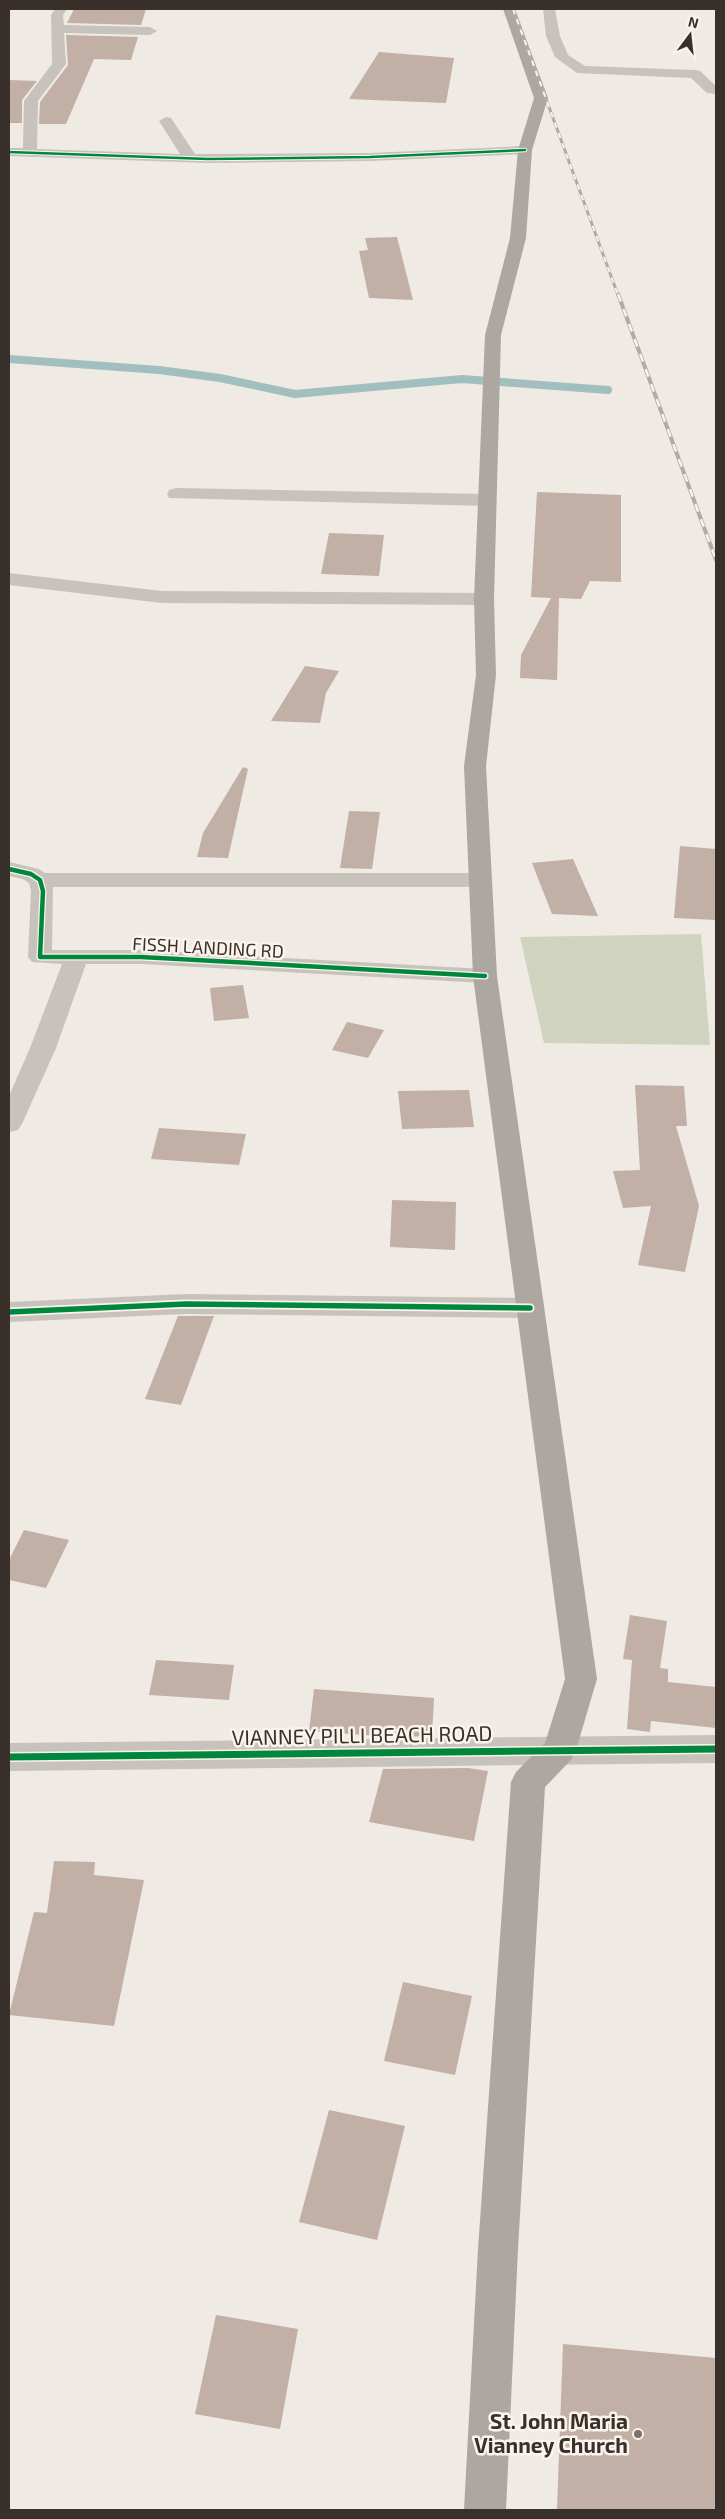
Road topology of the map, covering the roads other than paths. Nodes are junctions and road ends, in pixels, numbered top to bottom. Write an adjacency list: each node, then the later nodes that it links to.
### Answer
1 (60, 9): 4 (street)
2 (509, 9): 8 (main road)
3 (548, 9): 6 (street)
4 (58, 29): 5 (street); 10 (street)
5 (150, 31)
6 (716, 90)
7 (166, 121): 11 (street)
8 (525, 150): 11 (street); 13 (main road)
9 (9, 152): 10 (street)
10 (30, 153): 11 (street)
11 (191, 159)
12 (176, 494): 13 (street)
13 (486, 500): 15 (main road)
14 (9, 579): 15 (street)
15 (484, 599): 18 (main road)
16 (9, 869): 17 (street)
17 (40, 880): 18 (street); 19 (street, FISSH LANDING RD)
18 (480, 880): 20 (main road)
19 (77, 956): 20 (street, FISSH LANDING RD); 21 (street)
20 (485, 976): 22 (main road)
21 (9, 1124)
22 (530, 1308): 23 (street); 25 (main road)
23 (9, 1312)
24 (716, 1748): 25 (street, VIANNEY PILLI BEACH ROAD)
25 (559, 1750): 26 (street, VIANNEY PILLI BEACH ROAD); 27 (main road)
26 (9, 1757)
27 (485, 2510)

